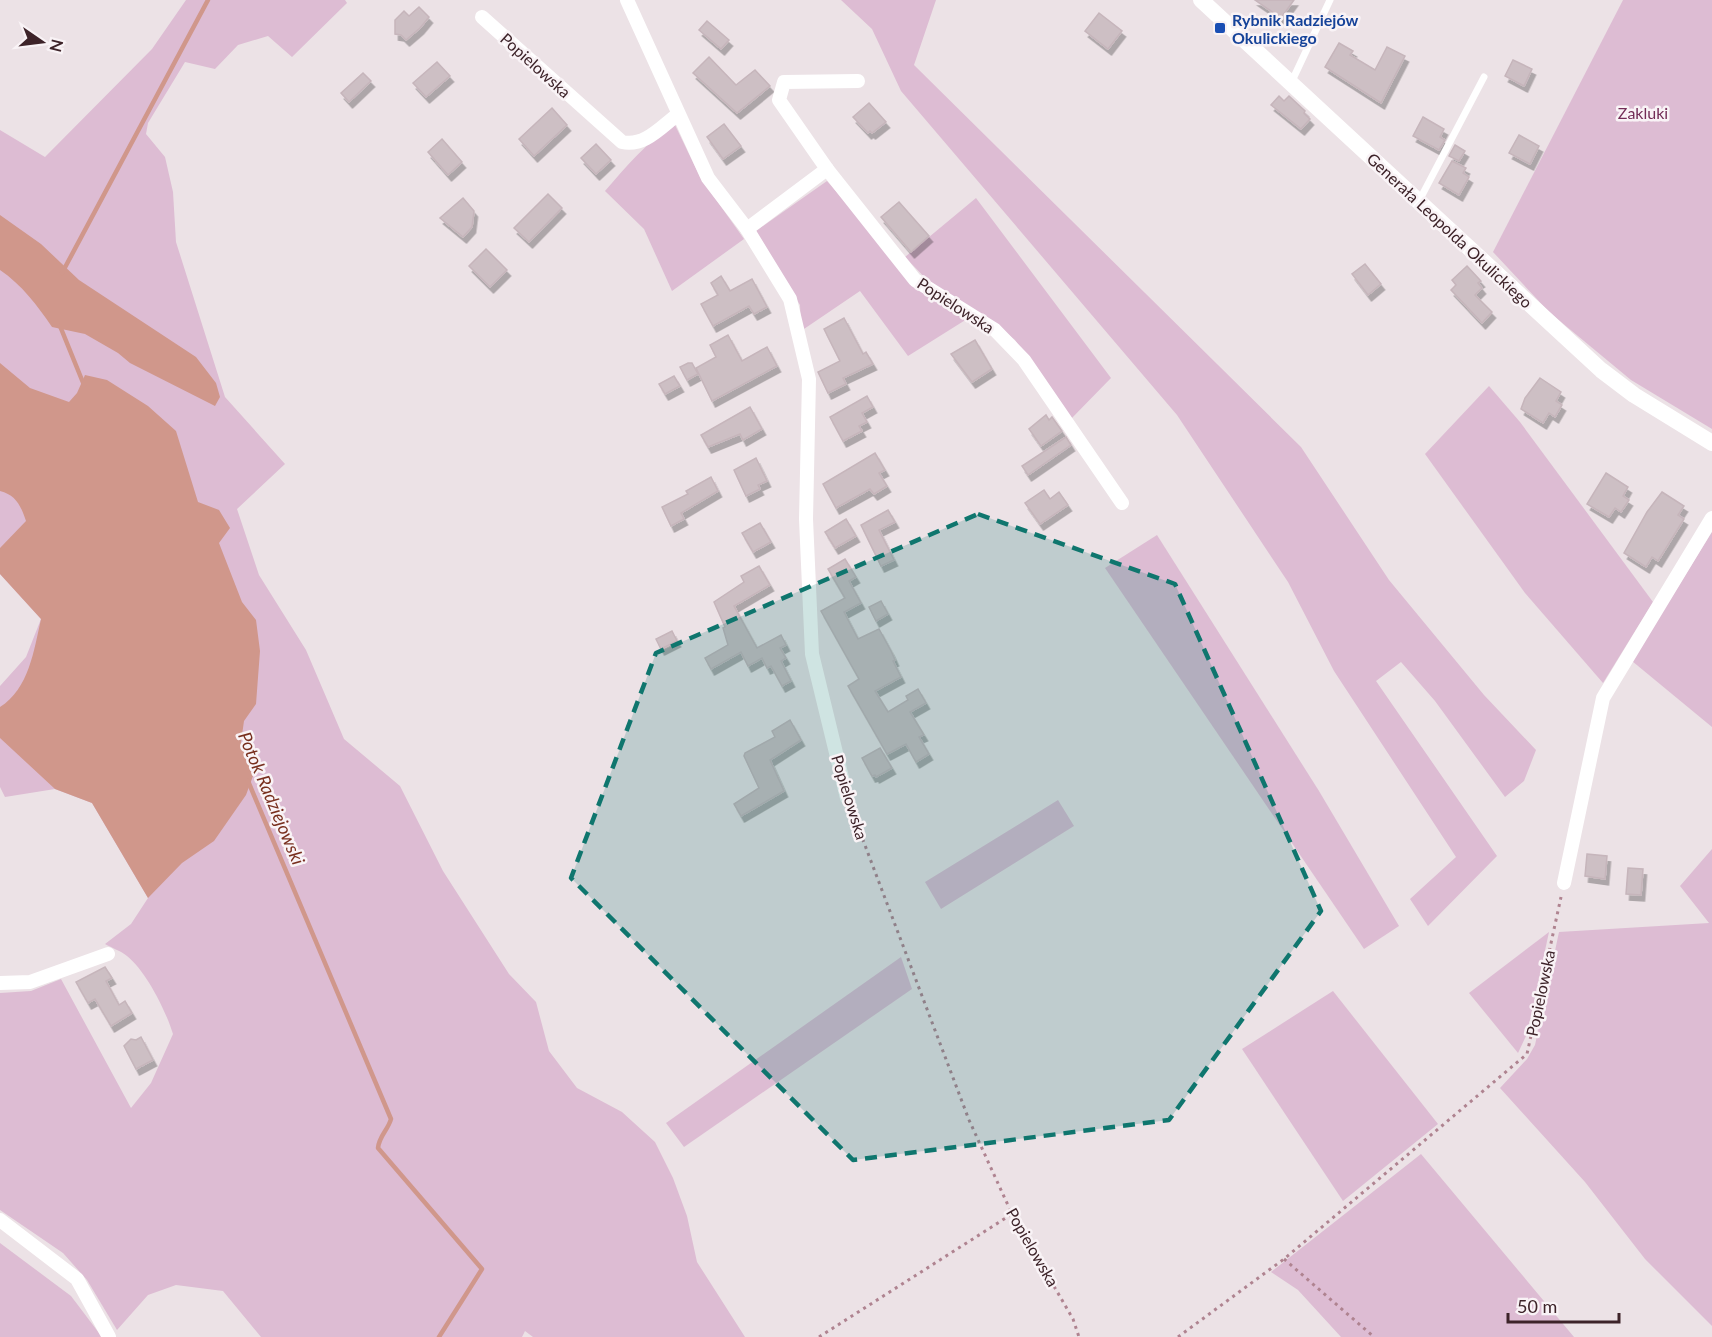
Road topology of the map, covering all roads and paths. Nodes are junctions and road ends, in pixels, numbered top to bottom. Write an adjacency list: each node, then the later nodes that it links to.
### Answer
1 (627, 0): 8 (street, Popielowska)
2 (1201, 0): 7 (street, Generała Leopolda Okulickiego)
3 (1330, 0): 7 (lane)
4 (482, 17): 8 (street, Popielowska)
5 (1484, 77): 10 (lane)
6 (858, 81): 9 (street, Popielowska)
7 (1292, 81): 10 (street, Generała Leopolda Okulickiego)
8 (677, 115): 11 (street, Popielowska)
9 (827, 170): 11 (street); 13 (street, Popielowska)
10 (1419, 201): 12 (street, Generała Leopolda Okulickiego)
11 (747, 229): 15 (street, Popielowska)
12 (1712, 443)
13 (1122, 502)
14 (1712, 518): 16 (street)
15 (847, 798): 19 (path, Popielowska)
16 (1564, 883): 21 (path, Popielowska)
17 (108, 954): 18 (street)
18 (0, 983)
19 (1012, 1214): 23 (path); 24 (path, Popielowska)
20 (0, 1220): 22 (street)
21 (1284, 1259): 25 (path, Popielowska); 26 (path)
22 (109, 1337)
23 (819, 1337)
24 (1079, 1337)
25 (1178, 1337)
26 (1374, 1337)

